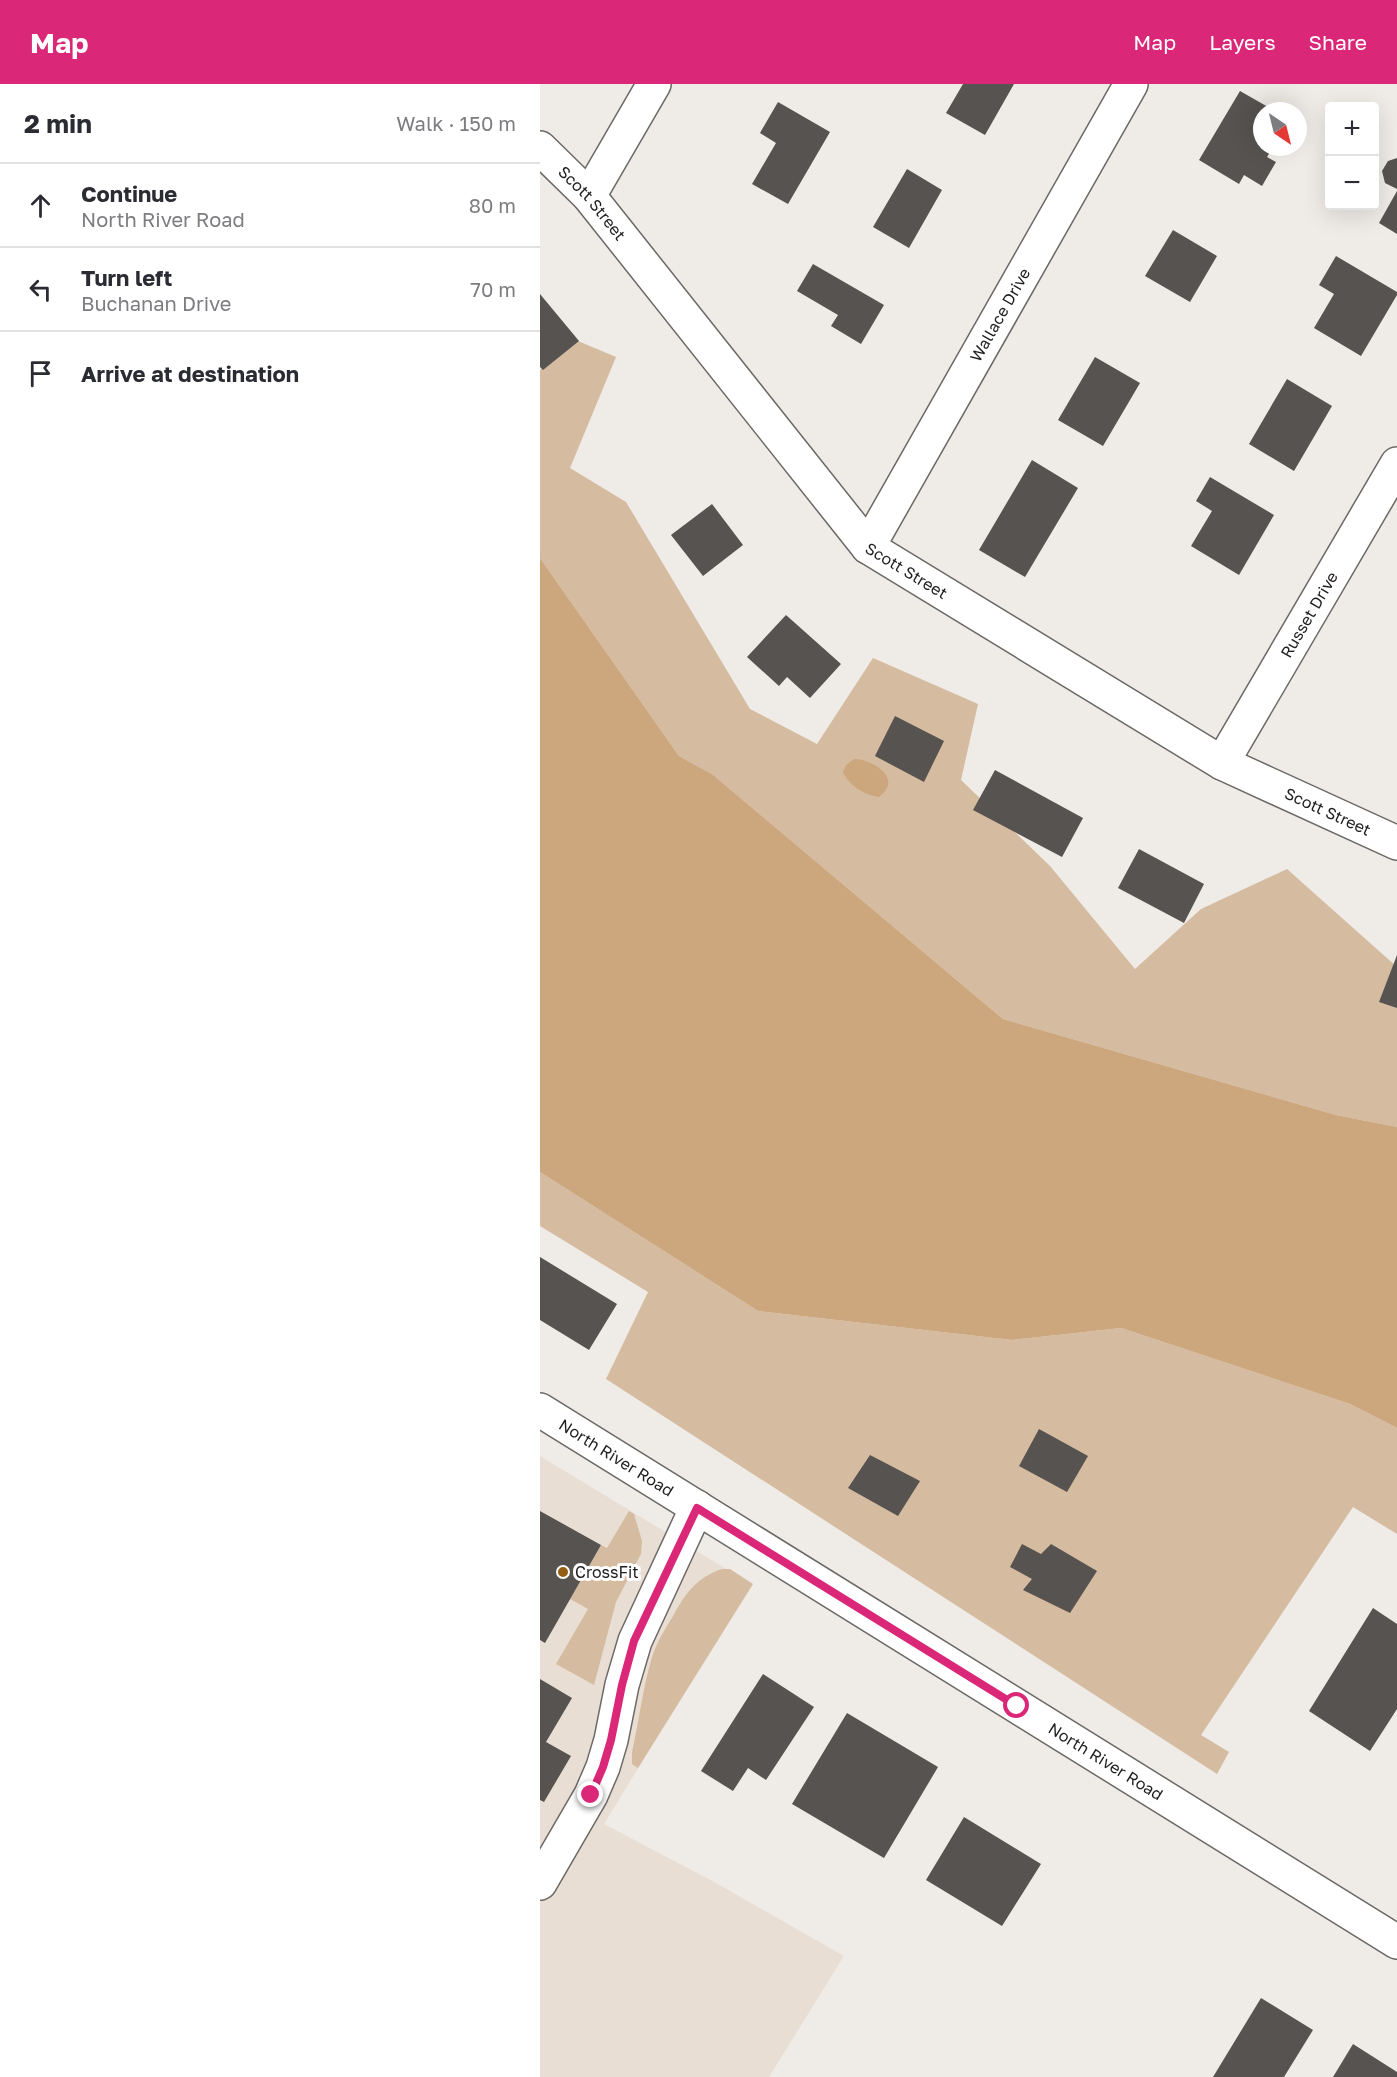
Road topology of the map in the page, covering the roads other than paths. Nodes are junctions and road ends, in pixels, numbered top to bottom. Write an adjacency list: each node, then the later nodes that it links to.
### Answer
1 (654, 84): 4 (street)
2 (1131, 84): 6 (street, Wallace Drive)
3 (540, 148): 4 (street, Scott Street)
4 (589, 196): 6 (street, Scott Street)
5 (1397, 464): 7 (street, Russet Drive)
6 (868, 547): 7 (street, Scott Street)
7 (1222, 764): 8 (street, Scott Street)
8 (1397, 843)
9 (540, 1410): 10 (street, North River Road)
10 (697, 1508): 11 (street); 12 (street, North River Road)
11 (540, 1883)
12 (1397, 1942)

